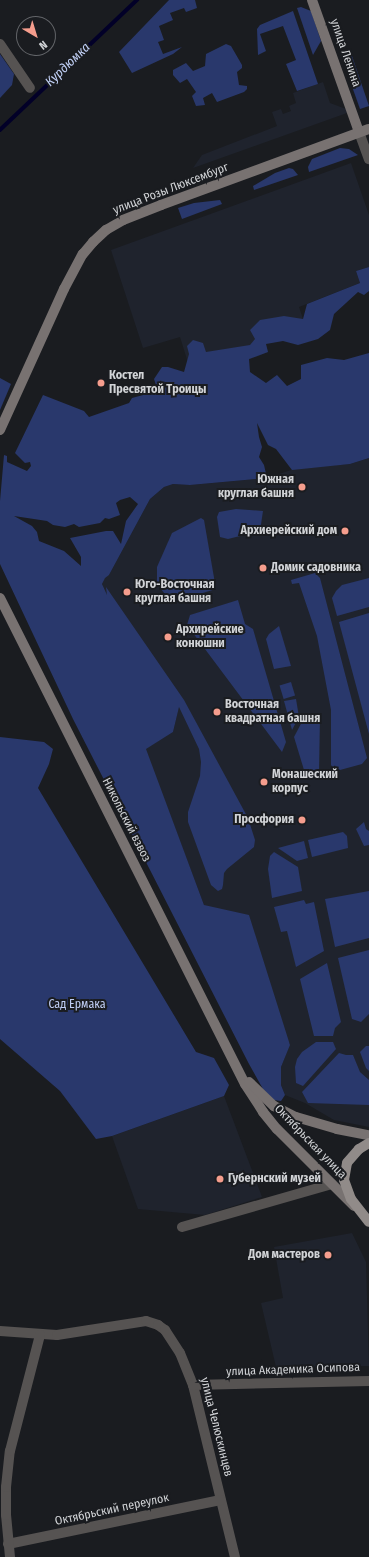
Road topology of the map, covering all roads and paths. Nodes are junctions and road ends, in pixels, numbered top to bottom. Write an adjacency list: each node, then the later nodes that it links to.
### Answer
1 (312, 0): 4 (main road, улица Ленина)
2 (0, 44): 3 (street)
3 (30, 88)
4 (364, 130): 5 (street, улица Ленина); 6 (main road, улица Розы Люксембург)
5 (369, 159)
6 (0, 430)
7 (0, 598): 8 (main road, Никольский взвоз)
8 (228, 1052): 9 (main road); 11 (main road, Октябрьская улица)
9 (369, 1135)
10 (369, 1143): 12 (main road)
11 (332, 1184): 12 (main road, Октябрьская улица); 14 (street)
12 (358, 1210): 13 (main road, Октябрьская улица)
13 (369, 1222)
14 (182, 1227)
15 (0, 1331): 16 (street)
16 (40, 1335): 18 (street, улица Челюскинцев); 20 (street)
17 (369, 1381): 18 (street, улица Академика Осипова)
18 (193, 1385): 19 (street, улица Челюскинцев)
19 (220, 1500): 20 (street, Октябрьский переулок); 22 (street, улица Челюскинцев)
20 (8, 1544): 21 (street)
21 (10, 1557)
22 (235, 1557)

